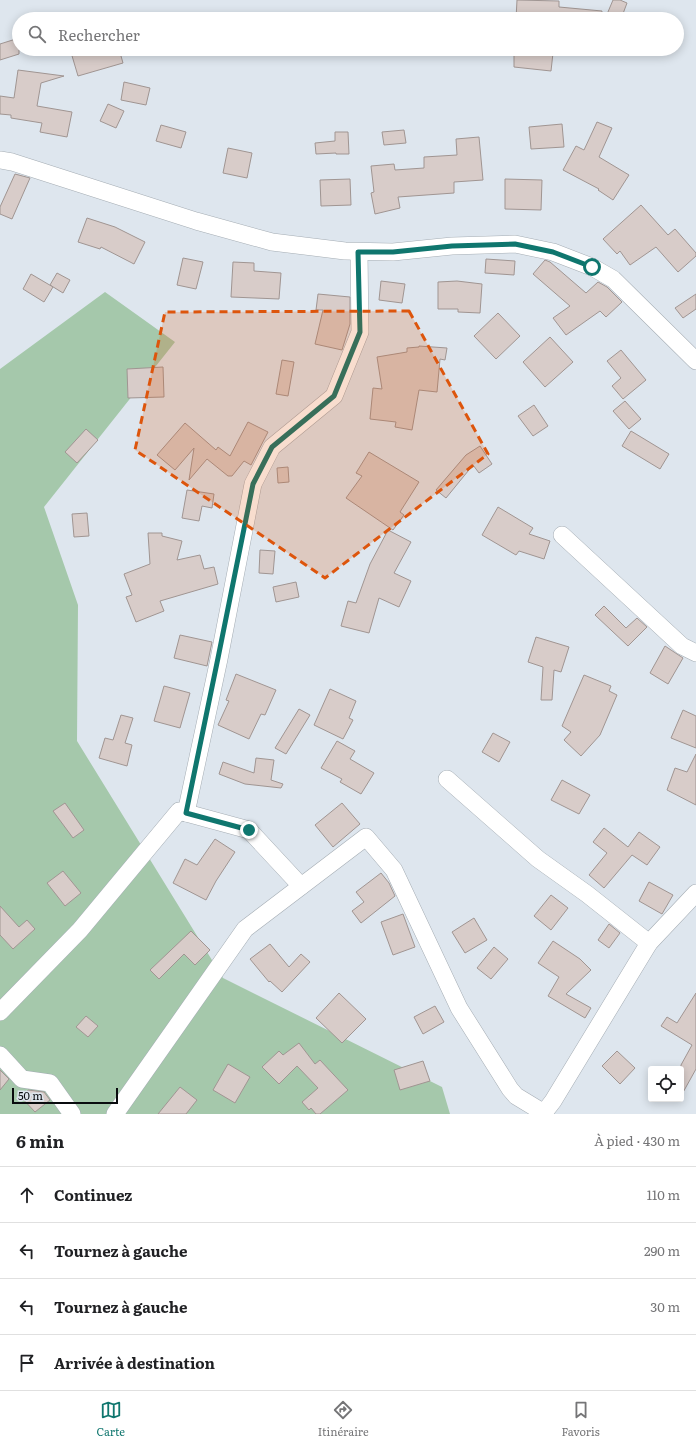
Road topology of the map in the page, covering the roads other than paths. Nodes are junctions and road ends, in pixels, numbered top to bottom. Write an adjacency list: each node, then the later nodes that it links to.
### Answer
1 (0, 160): 2 (street)
2 (358, 252): 3 (street); 7 (street)
3 (696, 360)
4 (562, 535): 5 (street)
5 (696, 653)
6 (447, 779): 10 (street)
7 (186, 813): 8 (street); 11 (street)
8 (301, 886): 13 (street); 15 (street)
9 (696, 893): 10 (street)
10 (649, 943): 13 (street)
11 (0, 1012)
12 (0, 1055): 14 (street)
13 (544, 1113)
14 (72, 1114)
15 (115, 1114)

